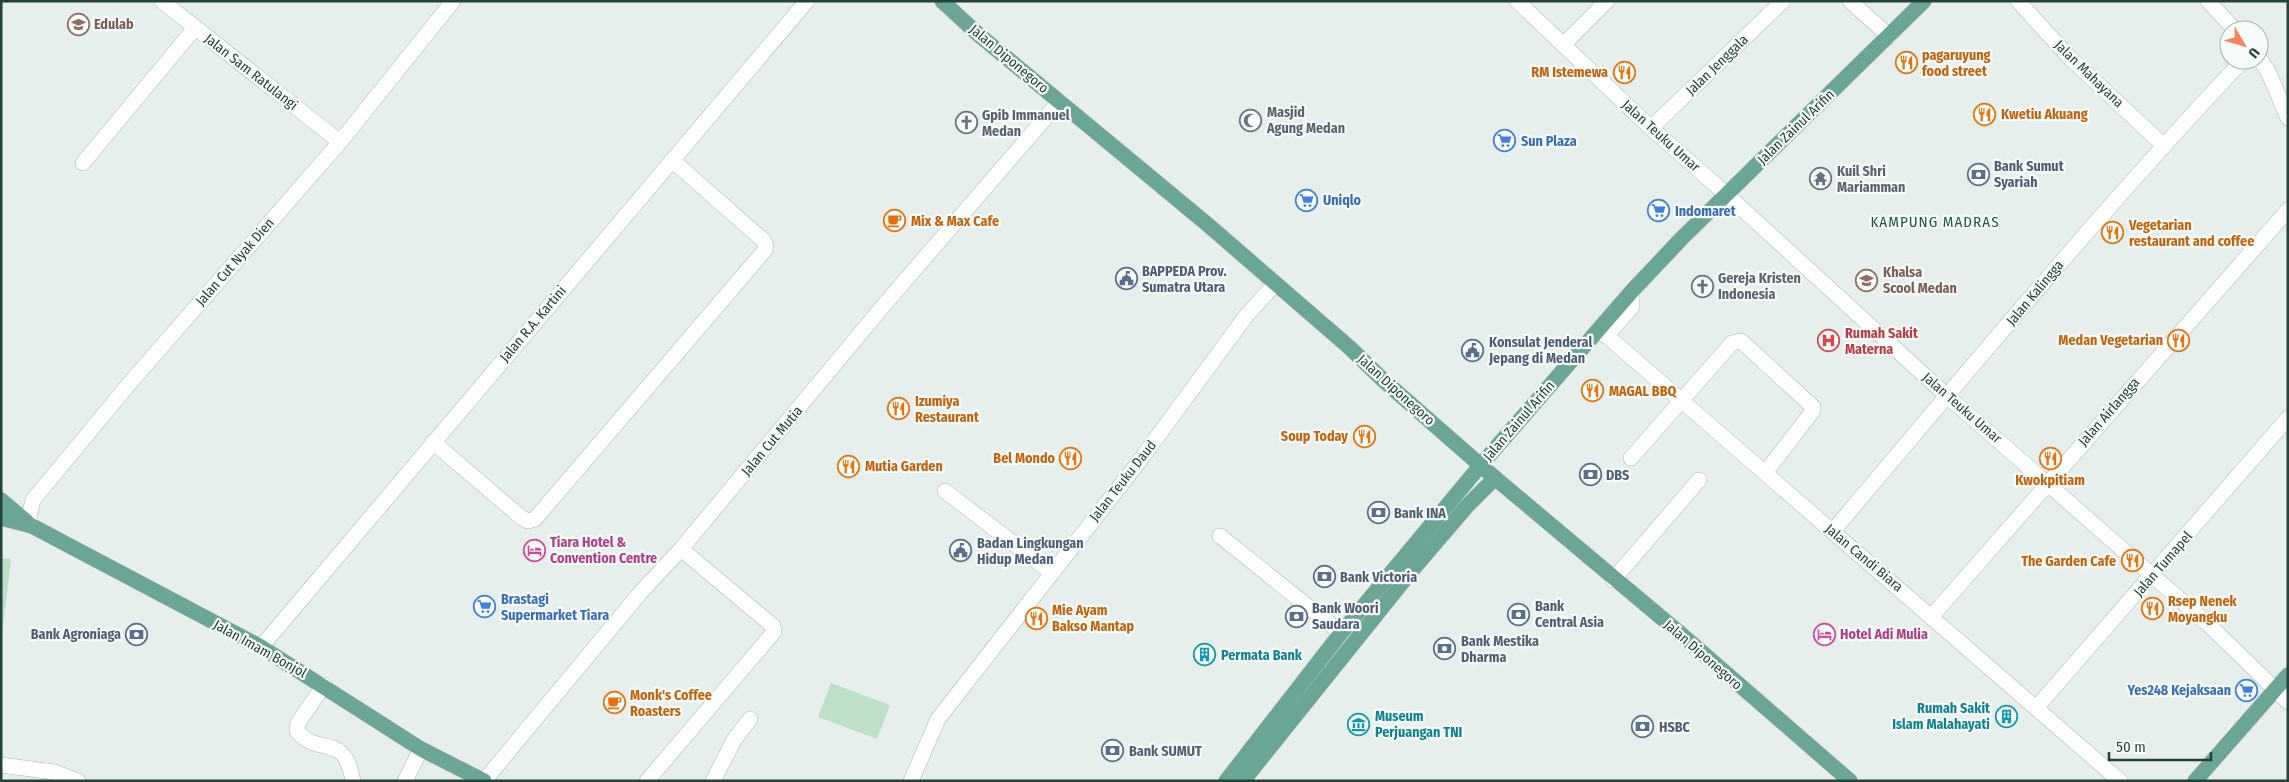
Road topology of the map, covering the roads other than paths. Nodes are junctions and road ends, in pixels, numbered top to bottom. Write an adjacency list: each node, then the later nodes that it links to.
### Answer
1 (162, 1): 13 (street, Jalan Sam Ratulangi)
2 (453, 1): 21 (street, Jalan Cut Nyak Dien)
3 (807, 1): 23 (street, Jalan R.A. Kartini)
4 (942, 1): 18 (main road, Jalan Diponegoro)
5 (1517, 1): 15 (street, Jalan Teuku Umar)
6 (1607, 1): 15 (street)
7 (1783, 1): 20 (street, Jalan Jenggala)
8 (1850, 1): 14 (street)
9 (1924, 1): 14 (main road, Jalan Zainul Arifin)
10 (2018, 1): 22 (street, Jalan Mahayana)
11 (2208, 1): 12 (street)
12 (2226, 20)
13 (195, 28): 21 (street, Jalan Sam Ratulangi); 24 (street)
14 (1889, 36): 25 (main road, Jalan Zainul Arifin)
15 (1563, 45): 20 (street, Jalan Teuku Umar)
16 (2234, 70): 22 (street, Jalan Kalingga)
17 (2267, 70): 19 (street)
18 (1060, 101): 27 (main road, Jalan Diponegoro); 45 (street, Jalan Cut Mutia)
19 (2288, 118)
20 (1651, 128): 25 (street, Jalan Teuku Umar)
21 (340, 142): 42 (street, Jalan Cut Nyak Dien)
22 (2163, 145): 29 (street, Jalan Kalingga)
23 (672, 160): 32 (street, Jalan R.A. Kartini); 32 (street)
24 (83, 163)
25 (1727, 195): 28 (main road, Jalan Zainul Arifin); 29 (street, Jalan Teuku Umar)
26 (2288, 210): 38 (street, Jalan Airlangga)
27 (1275, 284): 34 (main road, Jalan Diponegoro); 46 (street, Jalan Teuku Daud)
28 (1602, 333): 30 (street, Jalan Candi Biara); 34 (main road, Jalan Zainul Arifin)
29 (1947, 396): 38 (street, Jalan Teuku Umar); 43 (street, Jalan Kalingga)
30 (1680, 401): 33 (street); 35 (street, Jalan Candi Biara); 35 (street)
31 (2288, 418): 47 (street, Jalan Tumapel)
32 (433, 442): 51 (street, Jalan R.A. Kartini)
33 (1631, 458)
34 (1480, 466): 36 (main road, Jalan Diponegoro); 50 (main road, Jalan Zainul Arifin)
35 (1765, 473): 43 (street, Jalan Candi Biara)
36 (1495, 478): 48 (main road, Jalan Diponegoro); 53 (main road, Jalan Zainul Arifin)
37 (1699, 480): 48 (street)
38 (2048, 482): 47 (street, Jalan Teuku Umar); 49 (street, Jalan Airlangga)
39 (945, 491): 46 (street)
40 (1, 500): 42 (main road, Jalan Imam Bonjol)
41 (1, 518): 42 (main road, Jalan Imam Bonjol)
42 (32, 526): 51 (main road, Jalan Imam Bonjol)
43 (1833, 531): 49 (street, Jalan Candi Biara)
44 (1220, 536): 50 (street)
45 (681, 549): 65 (street, Jalan Cut Mutia); 66 (street)
46 (1051, 572): 68 (street, Jalan Teuku Daud)
47 (2154, 575): 56 (street, Jalan Teuku Umar); 58 (street, Jalan Tumapel)
48 (1614, 580): 71 (main road, Jalan Diponegoro)
49 (1932, 616): 58 (street, Jalan Candi Biara)
50 (1341, 633): 52 (main road, Jalan Zainul Arifin)
51 (261, 648): 55 (main road, Jalan Imam Bonjol)
52 (1321, 659): 53 (main road); 69 (main road, Jalan Zainul Arifin)
53 (1334, 668): 70 (main road, Jalan Zainul Arifin)
54 (2288, 675): 56 (main road)
55 (324, 685): 60 (main road, Jalan Imam Bonjol); 63 (street)
56 (2276, 690): 57 (street, Jalan Teuku Umar); 73 (main road)
57 (2288, 702)
58 (2036, 708): 72 (street, Jalan Candi Biara)
59 (750, 719): 67 (street)
60 (421, 749): 64 (street); 65 (main road, Jalan Imam Bonjol)
61 (1, 765): 62 (street)
62 (78, 781)
63 (353, 781)
64 (405, 781)
65 (484, 781)
66 (647, 781)
67 (713, 781)
68 (912, 781)
69 (1226, 781)
70 (1243, 781)
71 (1850, 781)
72 (2120, 781)
73 (2195, 781)

